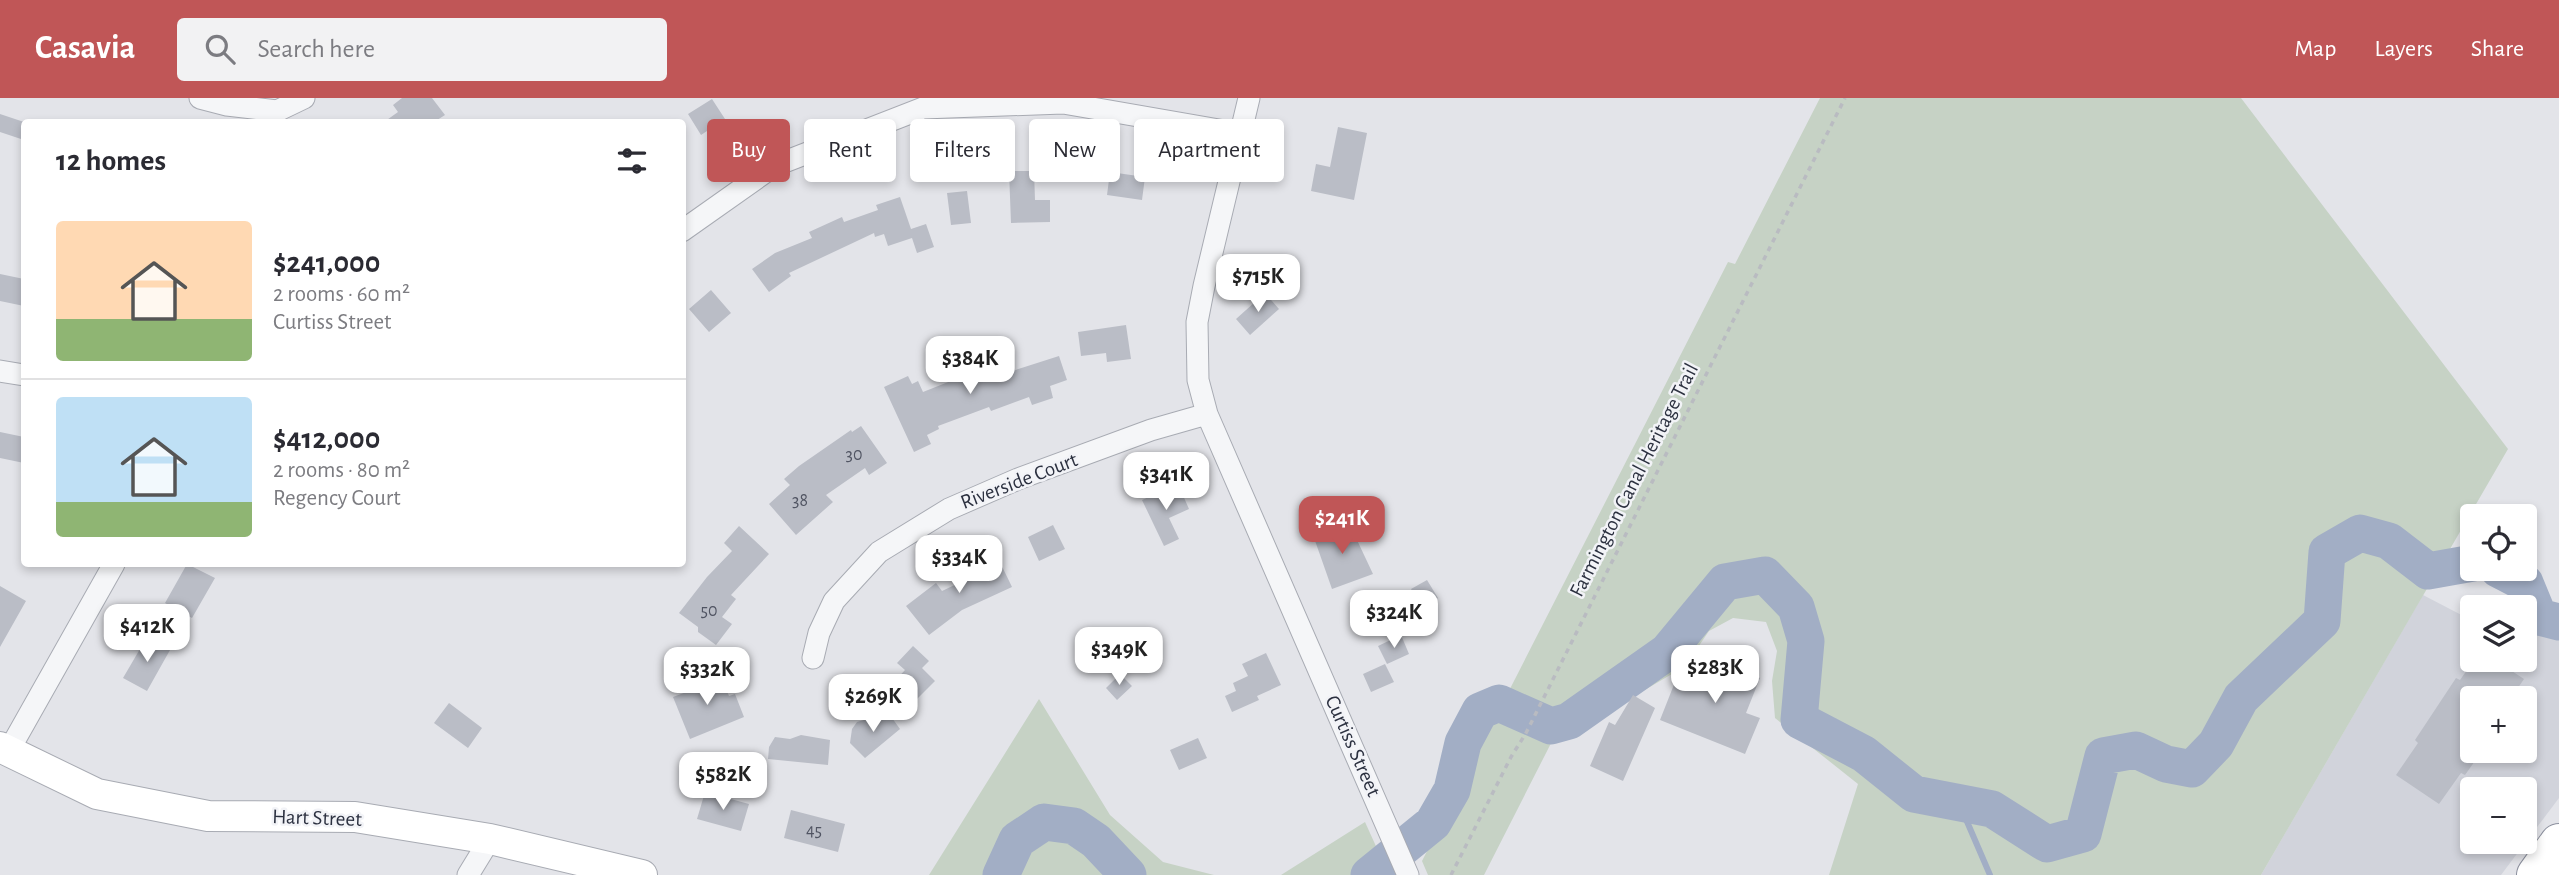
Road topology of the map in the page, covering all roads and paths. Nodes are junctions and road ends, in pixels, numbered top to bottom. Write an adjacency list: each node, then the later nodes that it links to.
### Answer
1 (200, 98): 2 (street)
2 (304, 98)
3 (1250, 98): 7 (street, Curtiss Street)
4 (1845, 98): 21 (path, Farmington Canal Heritage Trail)
5 (923, 103): 6 (street); 9 (street)
6 (1155, 119)
7 (1245, 119)
8 (1230, 182): 12 (street, Curtiss Street)
9 (686, 228)
10 (0, 371): 11 (street)
11 (21, 374)
12 (1207, 414): 14 (street, Riverside Court); 20 (street, Curtiss Street)
13 (112, 567): 15 (street)
14 (813, 658)
15 (4, 750): 16 (street, Hart Street)
16 (490, 839): 18 (street); 19 (street, Hart Street)
17 (2559, 843): 22 (highway)
18 (468, 875)
19 (642, 875)
20 (1408, 875)
21 (1451, 875)
22 (2536, 875)

